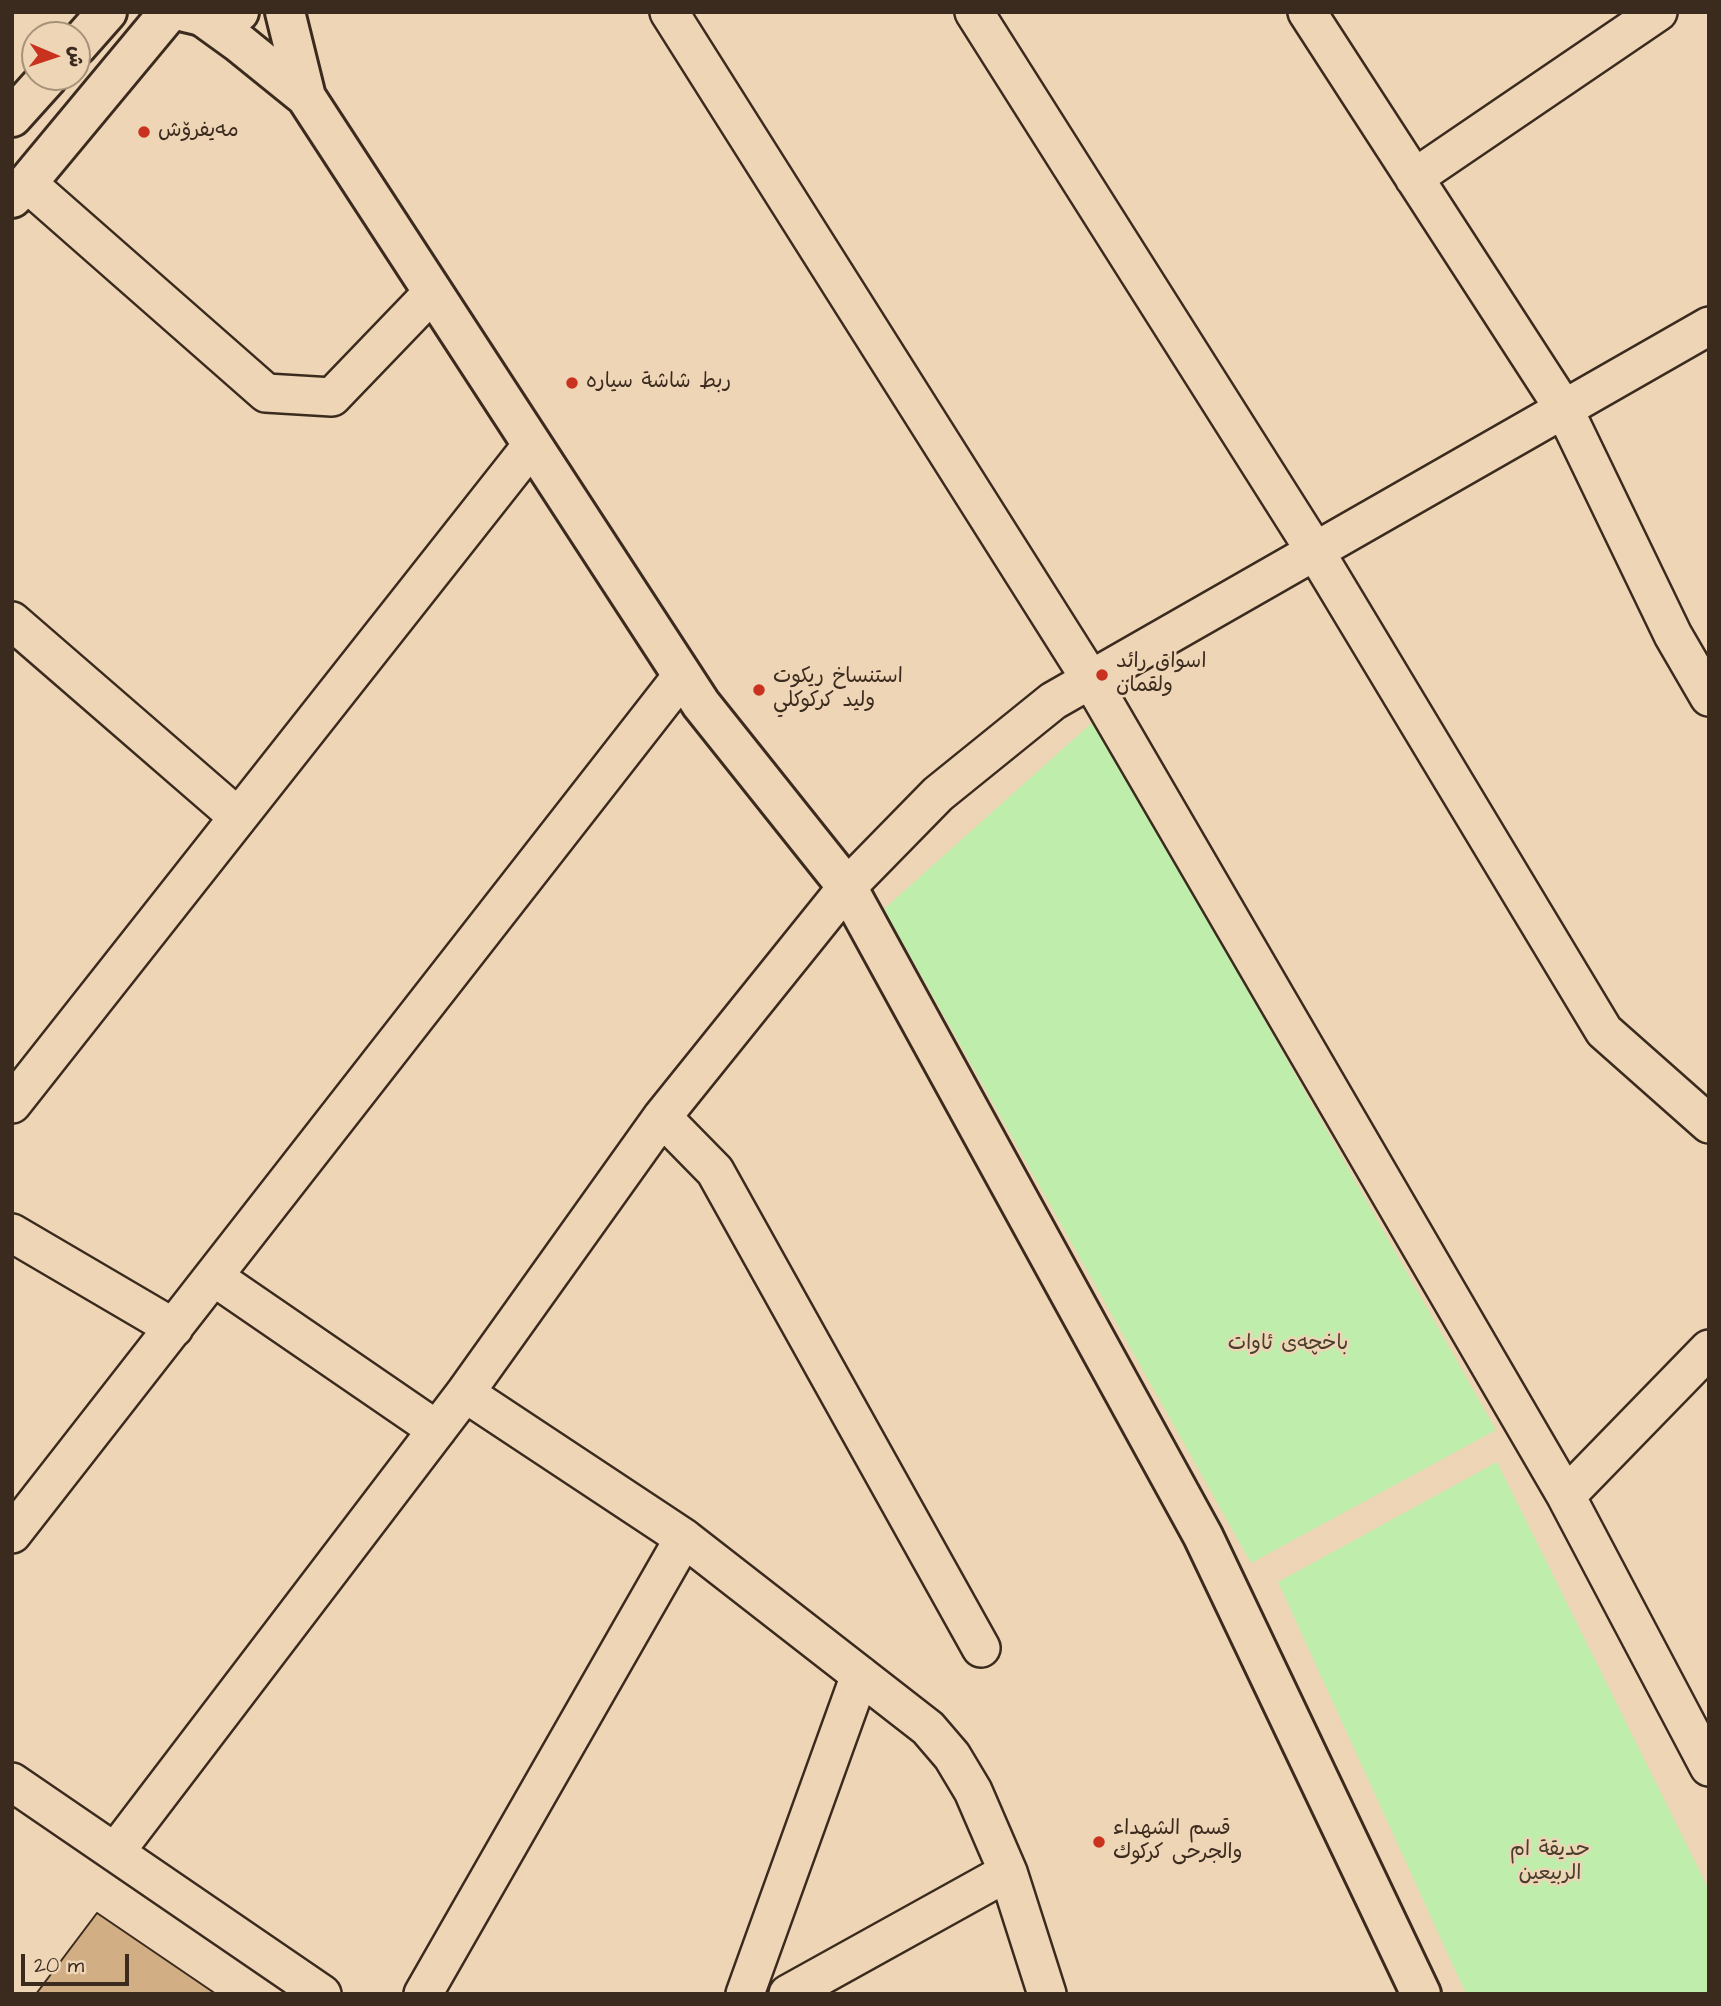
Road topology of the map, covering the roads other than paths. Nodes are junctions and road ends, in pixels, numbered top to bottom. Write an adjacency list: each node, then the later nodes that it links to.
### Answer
1 (107, 12): 8 (main road)
2 (285, 12): 10 (main road)
3 (669, 12): 21 (street)
4 (974, 12): 18 (street)
5 (1307, 12): 12 (street)
6 (1658, 12): 12 (street)
7 (199, 13): 10 (main road); 13 (main road)
8 (91, 30)
9 (35, 91): 11 (main road)
10 (306, 97): 14 (main road)
11 (12, 117)
12 (1414, 178): 16 (street)
13 (20, 191): 14 (street)
14 (433, 292): 17 (main road)
15 (1709, 326): 16 (street)
16 (1563, 409): 18 (street); 22 (street)
17 (532, 444): 20 (main road); 23 (street)
18 (1315, 551): 21 (street); 27 (street)
19 (12, 621): 23 (street)
20 (682, 676): 24 (main road); 29 (street)
21 (1091, 680): 24 (street); 34 (street)
22 (1709, 697)
23 (238, 817): 25 (street)
24 (847, 887): 26 (street); 48 (main road)
25 (12, 1104)
26 (662, 1117): 32 (street); 37 (street)
27 (1709, 1124)
28 (12, 1233): 30 (street)
29 (214, 1277): 30 (street); 33 (street)
30 (174, 1328): 35 (street)
31 (1709, 1349): 34 (street)
32 (465, 1394): 33 (street); 36 (street)
33 (438, 1430): 41 (street)
34 (1566, 1496): 39 (street)
35 (12, 1534)
36 (684, 1538): 38 (street); 44 (street)
37 (981, 1648)
38 (860, 1675): 42 (street); 45 (street)
39 (1705, 1747)
40 (12, 1782): 41 (street)
41 (116, 1851): 43 (street)
42 (1008, 1872): 46 (street); 47 (street)
43 (323, 1994)
44 (423, 1994)
45 (745, 1994)
46 (788, 1994)
47 (1046, 1994)
48 (1421, 1994)

